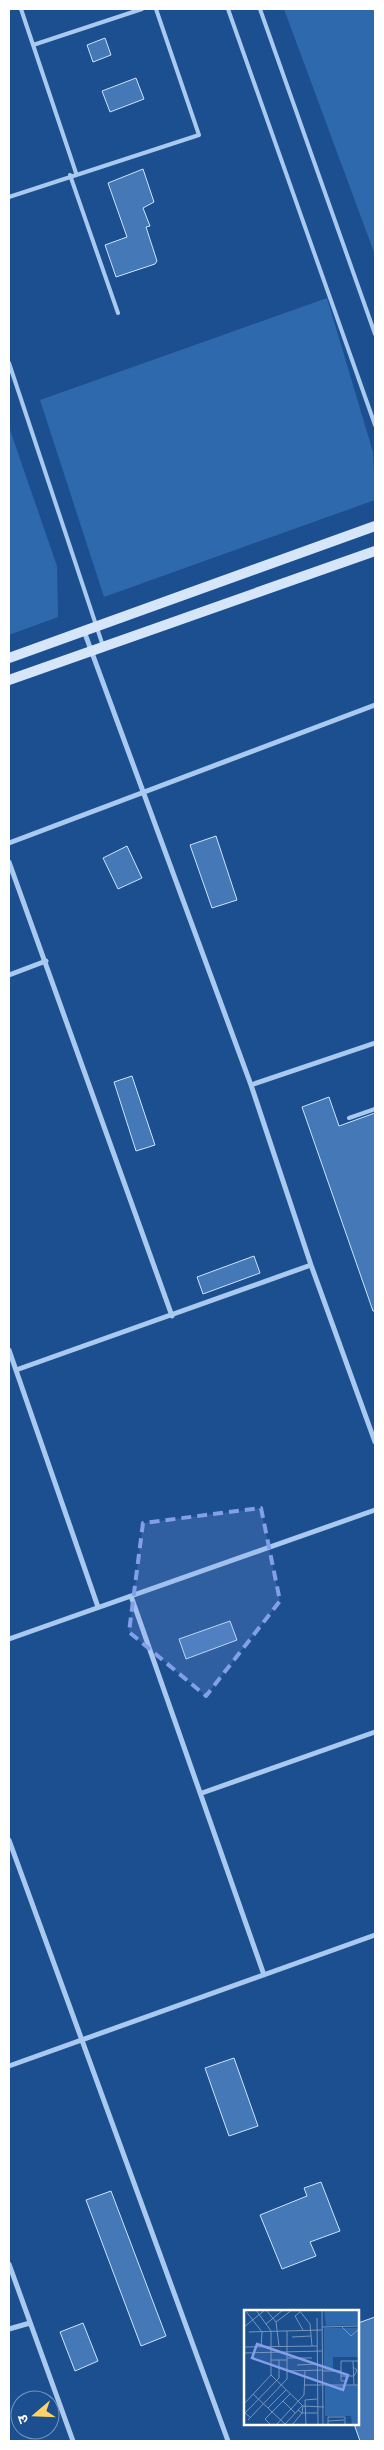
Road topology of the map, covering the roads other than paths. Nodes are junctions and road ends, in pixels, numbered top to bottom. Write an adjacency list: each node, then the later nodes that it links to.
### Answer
1 (20, 9): 6 (lane)
2 (142, 9): 6 (lane)
3 (156, 9): 7 (lane)
4 (228, 9): 13 (lane)
5 (260, 9): 11 (lane)
6 (33, 45): 7 (lane)
7 (76, 173): 8 (lane)
8 (70, 176): 9 (lane); 10 (lane)
9 (9, 197)
10 (118, 313)
11 (375, 334)
12 (9, 363): 16 (lane)
13 (375, 425)
14 (375, 526): 16 (street)
15 (375, 551): 18 (street)
16 (96, 627): 17 (street); 18 (lane)
17 (84, 631): 19 (street); 20 (street)
18 (103, 646): 19 (street)
19 (91, 650): 21 (street); 23 (street)
20 (9, 658)
21 (9, 680)
22 (375, 705): 23 (street)
23 (142, 792): 24 (street); 29 (street)
24 (9, 842)
25 (9, 862): 26 (street)
26 (46, 961): 27 (street); 33 (street)
27 (9, 975)
28 (375, 1043): 29 (street)
29 (251, 1085): 32 (street)
30 (375, 1109): 31 (lane)
31 (349, 1118)
32 (311, 1265): 33 (street); 36 (street)
33 (172, 1316): 35 (street)
34 (9, 1350): 35 (street)
35 (16, 1370): 39 (street)
36 (375, 1442)
37 (375, 1510): 38 (street)
38 (131, 1596): 39 (street); 42 (street)
39 (98, 1608): 40 (street)
40 (9, 1639)
41 (375, 1732): 42 (street)
42 (202, 1793): 45 (street)
43 (9, 1840): 46 (street)
44 (375, 1935): 45 (street)
45 (264, 1974): 46 (street)
46 (82, 2040): 47 (street); 52 (street)
47 (9, 2066)
48 (9, 2264): 49 (street)
49 (30, 2323): 50 (street); 51 (street)
50 (9, 2329)
51 (73, 2441)
52 (228, 2441)

